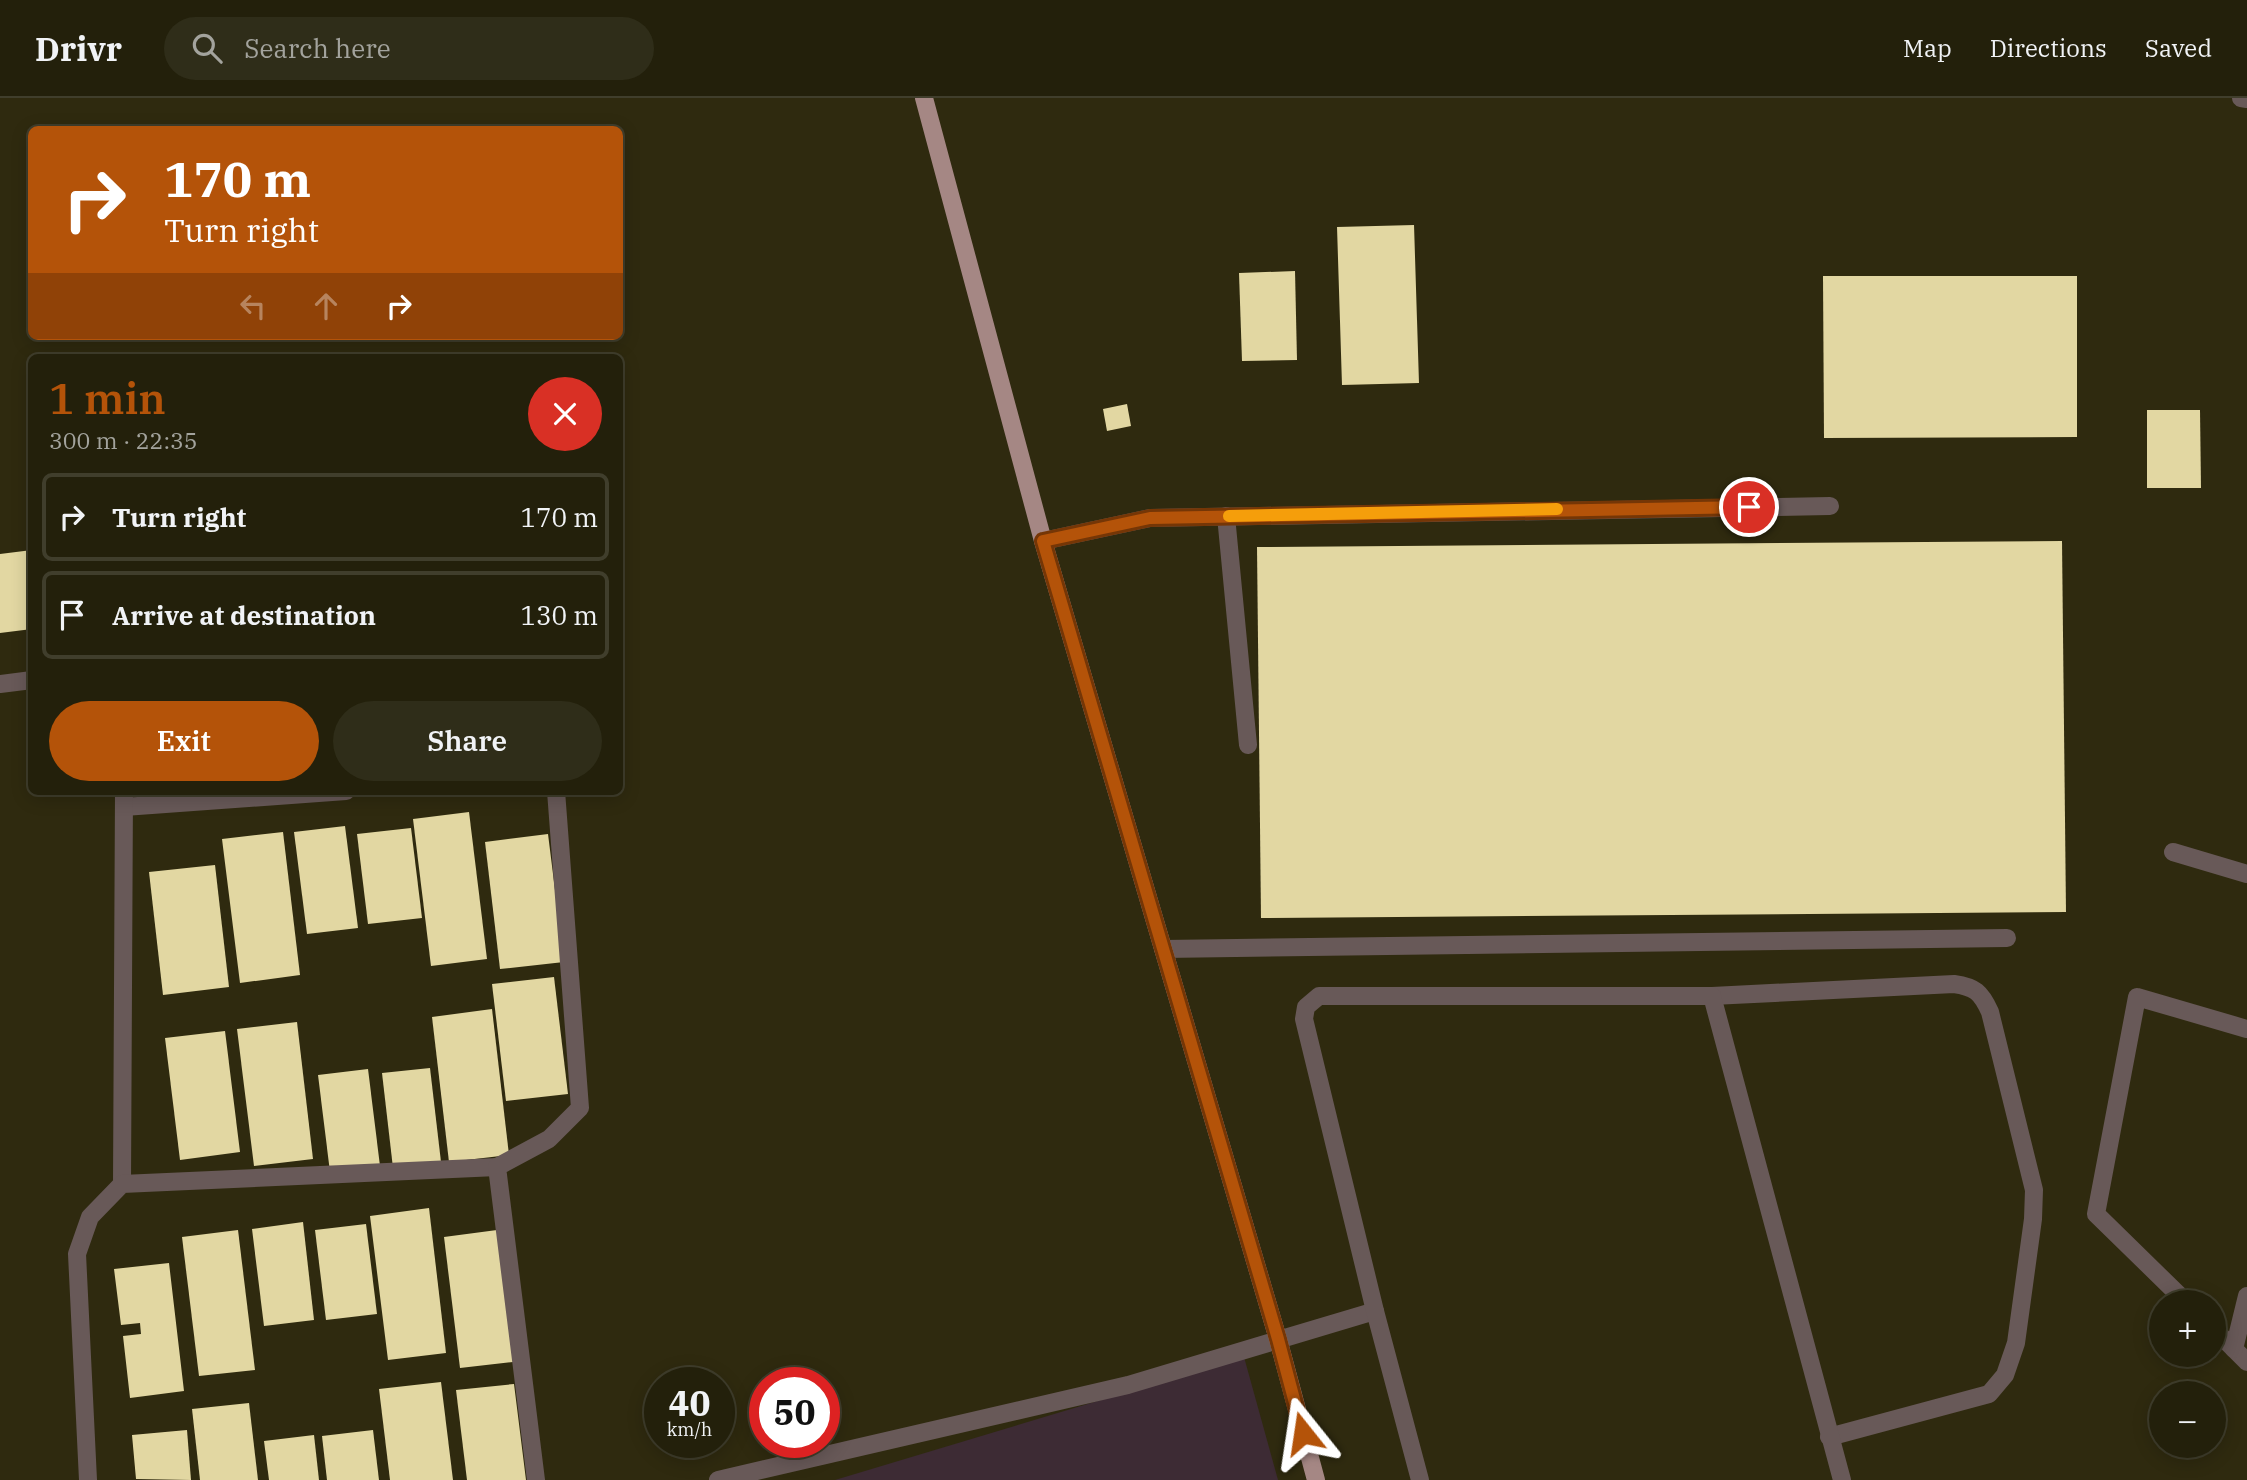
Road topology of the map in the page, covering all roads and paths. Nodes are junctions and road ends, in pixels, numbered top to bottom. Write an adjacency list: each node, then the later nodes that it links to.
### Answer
1 (924, 98): 6 (main road)
2 (2241, 98): 3 (street)
3 (2247, 99)
4 (1830, 506): 5 (street)
5 (1226, 516): 6 (street); 9 (street)
6 (1043, 541): 16 (main road)
7 (28, 680): 8 (street)
8 (0, 684)
9 (1248, 745)
10 (235, 795): 12 (street)
11 (556, 795): 19 (street)
12 (124, 799): 20 (street)
13 (2173, 852): 14 (street)
14 (2247, 874)
15 (2007, 938): 16 (street)
16 (1163, 949): 24 (main road)
17 (1712, 996): 23 (street); 28 (street); 28 (street)
18 (2247, 1029): 21 (street)
19 (497, 1167): 20 (street); 30 (street)
20 (122, 1184): 29 (street)
21 (2174, 1290)
22 (2247, 1296): 26 (street)
23 (1375, 1311): 24 (street); 33 (street)
24 (1278, 1339): 31 (street); 32 (main road)
25 (2226, 1341): 26 (street)
26 (2234, 1349): 27 (street)
27 (2247, 1362)
28 (1829, 1437): 34 (street)
29 (88, 1480)
30 (536, 1480)
31 (718, 1480)
32 (1316, 1480)
33 (1420, 1480)
34 (1842, 1480)

